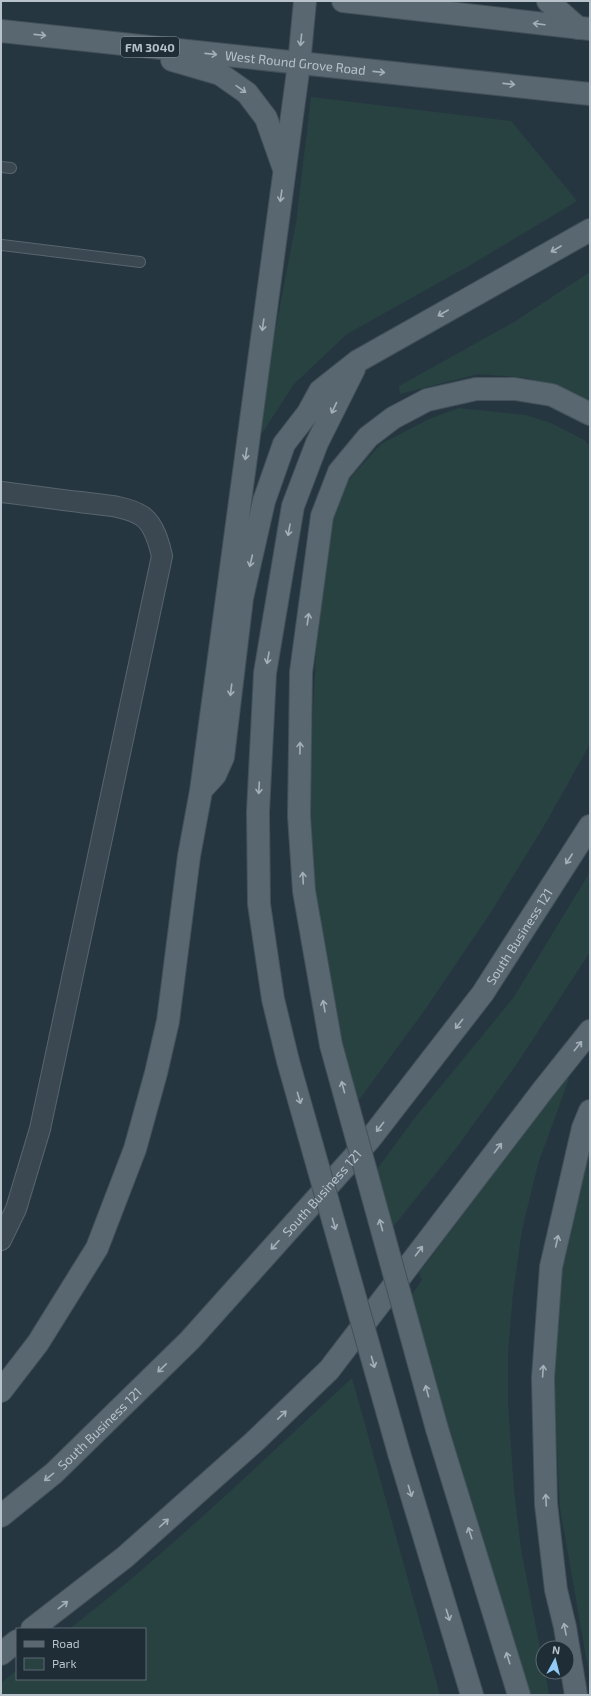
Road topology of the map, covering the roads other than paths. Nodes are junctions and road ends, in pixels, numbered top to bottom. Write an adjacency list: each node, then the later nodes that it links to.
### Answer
1 (306, 1): 7 (main road, one-way to 7)
2 (343, 1): 4 (main road, one-way to 2)
3 (548, 1): 4 (main road)
4 (584, 29)
5 (1, 31): 6 (main road, West Round Grove Road / FM 3040, one-way to 6)
6 (113, 43): 7 (main road, West Round Grove Road / FM 3040, one-way to 7); 9 (main road, one-way to 9)
7 (299, 64): 8 (main road, West Round Grove Road / FM 3040, one-way to 8); 9 (main road)
8 (590, 94)
9 (284, 171): 16 (main road, one-way to 16)
10 (590, 230): 13 (main road, one-way to 13)
11 (2, 245): 12 (lane)
12 (140, 262)
13 (358, 361): 16 (main road, one-way to 16); 26 (main road, one-way to 26, bridge)
14 (590, 414): 27 (main road, one-way to 14, bridge)
15 (1, 492): 20 (street)
16 (201, 791): 21 (main road)
17 (590, 826): 22 (main road, South Business 121, one-way to 22)
18 (590, 1031): 23 (main road, one-way to 18)
19 (590, 1111): 28 (main road, one-way to 19)
20 (1, 1240)
21 (1, 1391)
22 (1, 1516)
23 (33, 1628)
24 (16, 1642): 25 (main road)
25 (1, 1654)
26 (472, 1695)
27 (520, 1695)
28 (576, 1695)

